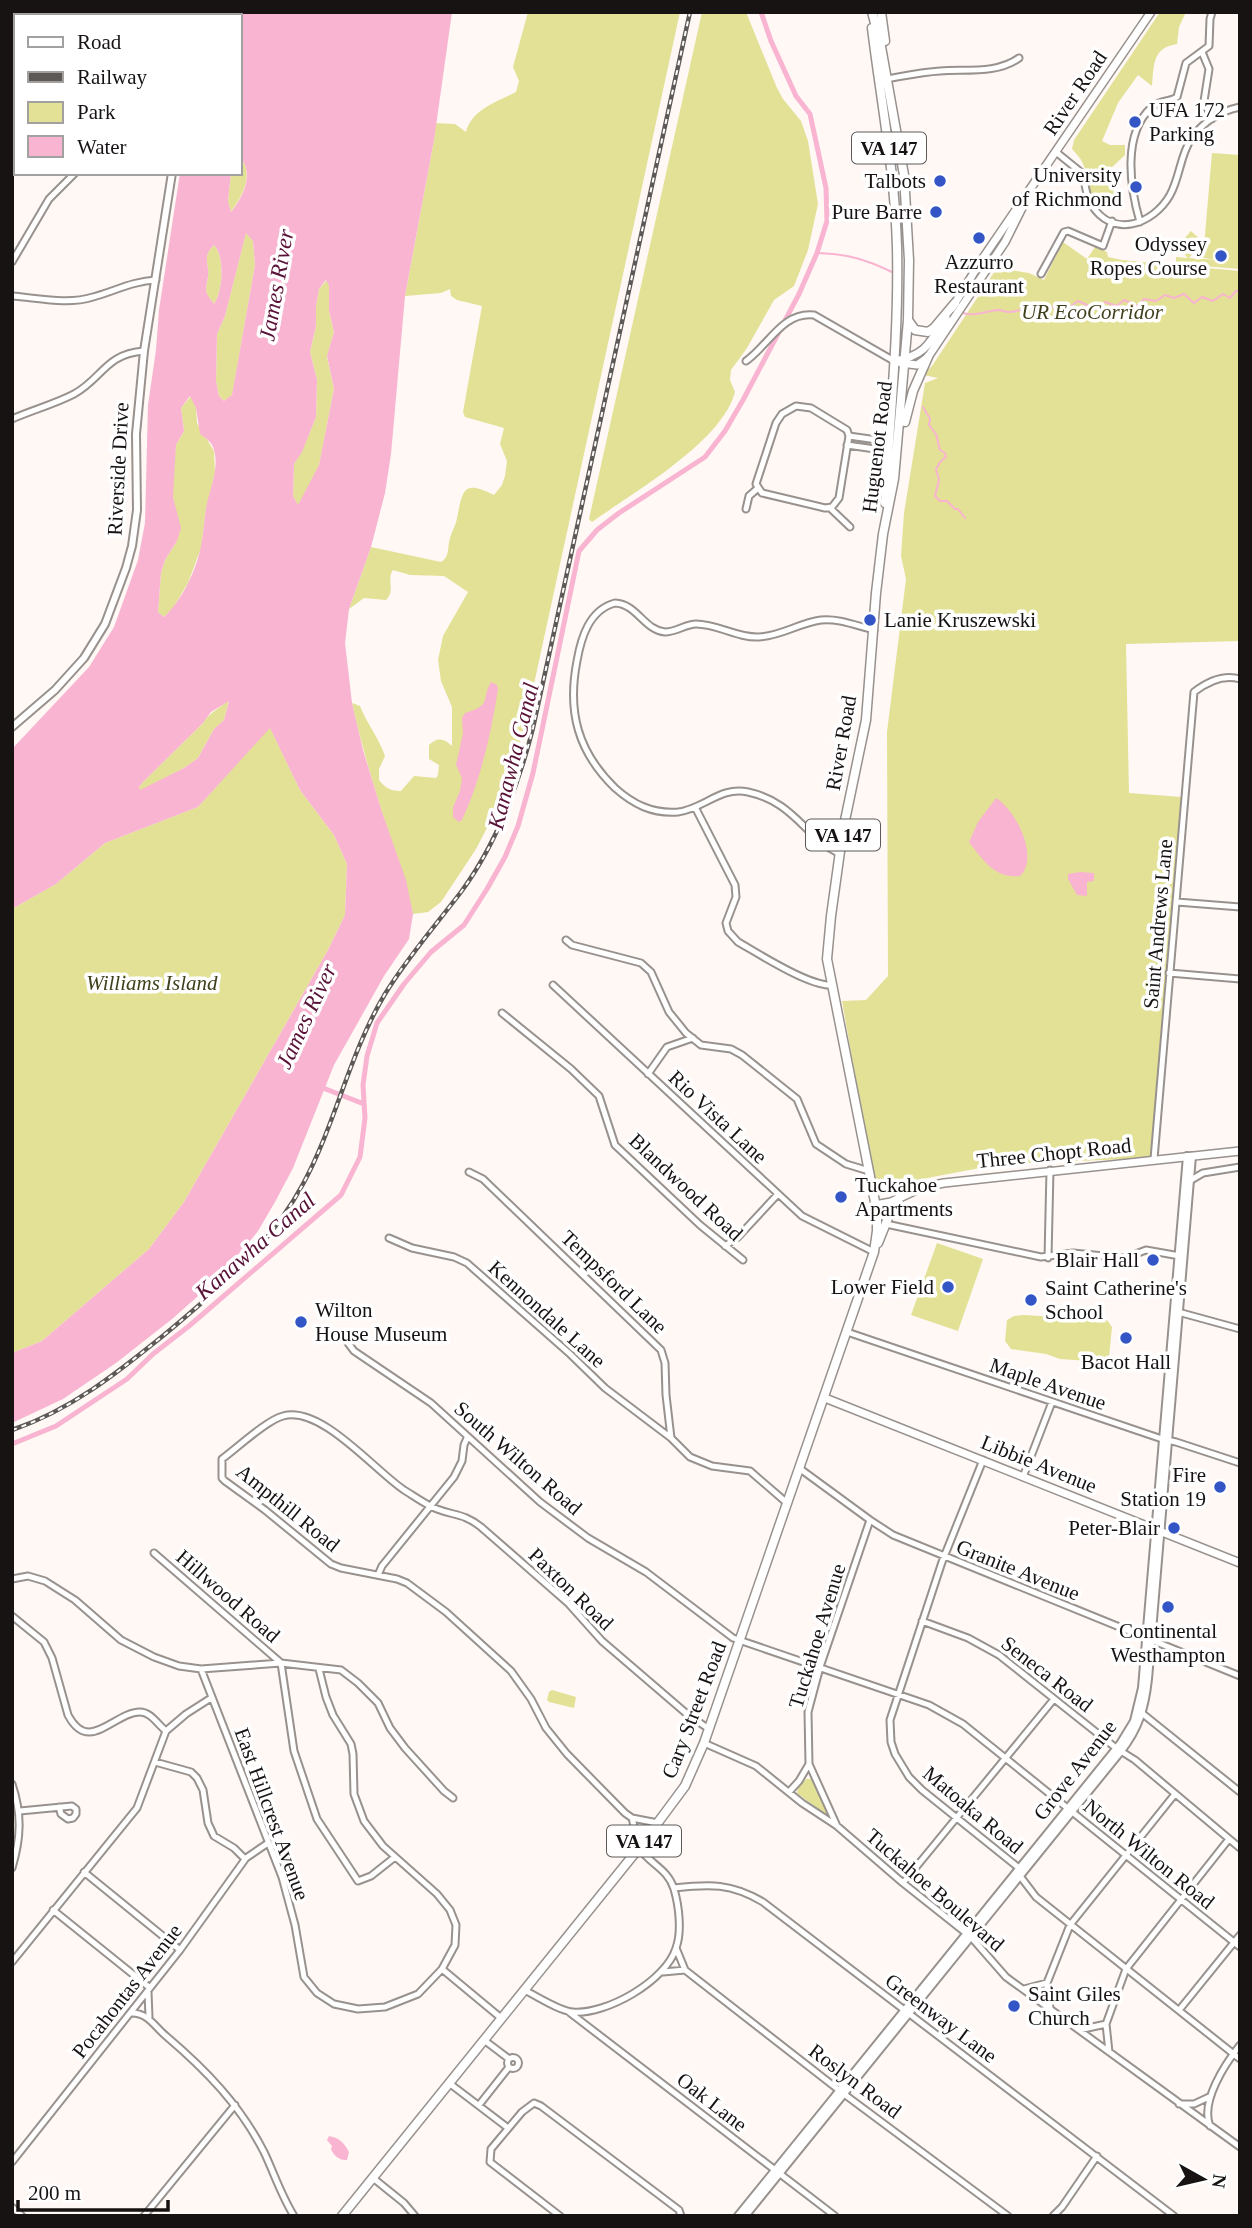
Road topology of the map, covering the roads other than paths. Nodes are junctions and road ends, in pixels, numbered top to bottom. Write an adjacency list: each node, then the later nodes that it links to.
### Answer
1 (871, 12): 7 (main road, Huguenot Road / VA 147)
2 (881, 12): 7 (main road)
3 (1151, 12): 10 (main road, River Road)
4 (1212, 12): 5 (street)
5 (1202, 52): 9 (street); 15 (street)
6 (1019, 58): 7 (street)
7 (884, 79): 23 (main road, Huguenot Road / VA 147); 27 (main road, Huguenot Road / VA 147)
8 (1240, 107): 9 (street)
9 (1212, 119): 15 (street)
10 (1056, 152): 13 (main road, River Road); 14 (street)
11 (73, 175): 18 (street)
12 (172, 175): 20 (street, Riverside Drive)
13 (1028, 193): 16 (main road, River Road); 17 (main road, River Road)
14 (1112, 221): 15 (street); 19 (street)
15 (1140, 222)
16 (996, 256): 17 (main road); 25 (main road, River Road)
17 (983, 258): 22 (main road, River Road)
18 (12, 262)
19 (1041, 274)
20 (156, 280): 21 (street); 24 (street, Riverside Drive)
21 (12, 296)
22 (955, 303): 23 (main road); 28 (main road, River Road)
23 (908, 320): 28 (main road, Huguenot Road / VA 147)
24 (144, 352): 29 (street); 40 (street, Riverside Drive)
25 (928, 356): 28 (main road, River Road); 32 (main road)
26 (746, 361): 27 (street)
27 (894, 361): 28 (main road, River Road); 32 (main road, Huguenot Road / VA 147)
28 (905, 362): 32 (main road, Huguenot Road / VA 147)
29 (12, 419)
30 (849, 436): 31 (street); 32 (street); 33 (street)
31 (847, 445): 32 (street); 34 (street)
32 (893, 447): 37 (main road, Huguenot Road / VA 147)
33 (757, 489): 34 (street); 35 (street)
34 (830, 508): 36 (street)
35 (746, 509)
36 (850, 527)
37 (883, 534): 38 (main road, River Road / VA 147)
38 (874, 630): 41 (street); 42 (main road, River Road / VA 147)
39 (1240, 679): 43 (street, Saint Andrews Lane)
40 (12, 727)
41 (695, 807): 42 (street); 49 (street)
42 (840, 854): 49 (main road, River Road / VA 147)
43 (1177, 902): 44 (street); 46 (street, Saint Andrews Lane)
44 (1240, 907)
45 (566, 940): 51 (street)
46 (1169, 973): 47 (street); 55 (street, Saint Andrews Lane)
47 (1240, 979)
48 (553, 985): 52 (street, Rio Vista Lane)
49 (831, 985): 58 (main road, River Road / VA 147)
50 (502, 1013): 66 (street, Blandwood Road)
51 (693, 1038): 52 (street); 58 (street)
52 (648, 1074): 61 (street, Rio Vista Lane)
53 (1240, 1151): 54 (main road, Three Chopt Road)
54 (1190, 1156): 55 (main road, Three Chopt Road); 60 (street, Grove Avenue); 68 (street, Grove Avenue)
55 (1154, 1159): 57 (main road, Three Chopt Road)
56 (1240, 1167): 60 (street)
57 (1050, 1170): 62 (main road, Three Chopt Road); 69 (street)
58 (869, 1171): 63 (main road, River Road / VA 147)
59 (469, 1172): 78 (street, Tempsford Lane)
60 (1191, 1180): 68 (street, Grove Avenue)
61 (778, 1195): 66 (street); 67 (street, Rio Vista Lane)
62 (899, 1198): 63 (main road, Three Chopt Road); 64 (main road)
63 (876, 1205): 67 (main road, Cary Street Road / VA 147)
64 (886, 1224): 67 (main road); 69 (street)
65 (389, 1238): 78 (street, Kennondale Lane)
66 (725, 1246): 70 (street, Blandwood Road)
67 (874, 1252): 73 (main road, Cary Street Road / VA 147)
68 (1182, 1257): 69 (street); 71 (street, Grove Avenue)
69 (1048, 1258)
70 (743, 1260)
71 (1177, 1312): 72 (street); 79 (street, Grove Avenue)
72 (1240, 1329)
73 (847, 1332): 75 (main road, Cary Street Road / VA 147); 76 (street, Maple Avenue)
74 (348, 1343): 77 (street, South Wilton Road)
75 (825, 1398): 80 (main road, Libbie Avenue); 82 (main road, Cary Street Road / VA 147)
76 (1052, 1402): 79 (street, Maple Avenue); 83 (street)
77 (467, 1438): 86 (street); 97 (street, South Wilton Road)
78 (671, 1438): 85 (street)
79 (1165, 1439): 81 (street, Maple Avenue); 88 (street, Grove Avenue)
80 (983, 1460): 83 (main road, Libbie Avenue); 90 (street, Matoaka Road)
81 (1240, 1463)
82 (799, 1468): 85 (main road, Cary Street Road / VA 147); 87 (street, Granite Avenue)
83 (1023, 1477): 88 (main road, Libbie Avenue)
84 (402, 1488): 86 (street, Paxton Road); 92 (street, Ampthill Road)
85 (787, 1503): 97 (main road, Cary Street Road / VA 147)
86 (431, 1506): 92 (street); 107 (street, Paxton Road)
87 (870, 1520): 90 (street, Granite Avenue); 99 (street, Tuckahoe Avenue)
88 (1157, 1531): 91 (main road, Libbie Avenue); 96 (street, Grove Avenue)
89 (155, 1553): 98 (street, Hillwood Road)
90 (945, 1557): 95 (street, Matoaka Road); 96 (street, Granite Avenue)
91 (1240, 1563)
92 (378, 1575): 122 (street, Ampthill Road)
93 (12, 1578): 100 (street)
94 (12, 1616): 108 (street)
95 (922, 1621): 103 (street, Matoaka Road); 105 (street, Seneca Road)
96 (1149, 1639): 102 (street, Granite Avenue); 106 (street, Grove Avenue); 110 (street, Grove Avenue)
97 (740, 1641): 99 (street, North Wilton Road); 107 (main road, Cary Street Road / VA 147)
98 (281, 1663): 100 (street); 101 (street); 131 (street)
99 (820, 1667): 103 (street, North Wilton Road); 113 (street, Tuckahoe Avenue)
100 (201, 1669): 104 (street, East Hillcrest Avenue)
101 (319, 1669): 118 (street); 131 (street, East Hillcrest Avenue)
102 (1240, 1676)
103 (898, 1695): 111 (street, North Wilton Road); 123 (street, Matoaka Road)
104 (211, 1698): 108 (street); 127 (street, East Hillcrest Avenue)
105 (1054, 1699): 110 (street, Seneca Road); 111 (street)
106 (1143, 1714): 110 (street, Grove Avenue); 116 (street)
107 (709, 1728): 109 (main road, Cary Street Road / VA 147)
108 (166, 1731): 112 (street)
109 (704, 1743): 115 (street, Tuckahoe Boulevard); 124 (main road, Cary Street Road / VA 147)
110 (1119, 1750): 117 (street, Seneca Road); 121 (street, Grove Avenue)
111 (1004, 1758): 121 (street, North Wilton Road); 123 (street)
112 (155, 1762): 132 (street); 134 (street)
113 (809, 1764): 115 (street); 125 (street, Tuckahoe Avenue)
114 (12, 1784): 120 (street)
115 (789, 1792): 125 (street, Tuckahoe Boulevard)
116 (1240, 1793)
117 (1175, 1794): 126 (street, Seneca Road); 130 (street)
118 (453, 1798)
119 (60, 1807): 120 (street)
120 (20, 1811): 133 (street)
121 (1069, 1811): 130 (street, North Wilton Road); 135 (street, Grove Avenue)
122 (632, 1818): 124 (street); 128 (street)
123 (956, 1819): 135 (street, Matoaka Road); 136 (street)
124 (658, 1823): 128 (main road, Cary Street Road / VA 147)
125 (837, 1826): 136 (street, Tuckahoe Boulevard)
126 (1229, 1839): 129 (street, Seneca Road); 138 (street)
127 (268, 1843): 132 (street, Pocahontas Avenue); 148 (street, East Hillcrest Avenue)
128 (639, 1848): 137 (street); 155 (main road, Cary Street Road / VA 147)
129 (1240, 1848)
130 (1125, 1856): 138 (street, North Wilton Road); 140 (street)
131 (394, 1857): 148 (street, East Hillcrest Avenue)
132 (245, 1860): 146 (street, Pocahontas Avenue)
133 (12, 1868)
134 (85, 1872): 139 (street); 146 (street)
135 (1020, 1872): 140 (street, Matoaka Road); 141 (street, Grove Avenue)
136 (903, 1883): 141 (street, Tuckahoe Boulevard)
137 (674, 1888): 145 (street); 159 (street, Greenway Lane)
138 (1180, 1900): 143 (street, North Wilton Road); 150 (street)
139 (53, 1910): 147 (street); 154 (street)
140 (1070, 1925): 150 (street, Matoaka Road); 152 (street)
141 (969, 1935): 153 (street, Tuckahoe Boulevard); 159 (street, Grove Avenue)
142 (1240, 1935): 143 (street)
143 (1234, 1942): 144 (street, North Wilton Road); 157 (street)
144 (1240, 1947)
145 (677, 1948): 149 (street); 151 (street)
146 (180, 1950): 154 (street, Pocahontas Avenue)
147 (12, 1962)
148 (442, 1969): 161 (street)
149 (685, 1969): 151 (street); 173 (street, Roslyn Road)
150 (1126, 1969): 157 (street, Matoaka Road); 163 (street)
151 (663, 1972): 158 (street)
152 (1047, 1983): 153 (street); 156 (street)
153 (1024, 1989): 156 (street, Tuckahoe Boulevard)
154 (149, 1990): 160 (street, Pocahontas Avenue); 162 (street)
155 (524, 1990): 158 (street, Oak Lane); 161 (main road, Cary Street Road / VA 147)
156 (1050, 2008): 164 (street, Tuckahoe Boulevard)
157 (1180, 2009): 168 (street, Matoaka Road)
158 (569, 2012): 183 (street, Oak Lane)
159 (907, 2012): 173 (street, Grove Avenue); 181 (street, Greenway Lane)
160 (132, 2013): 162 (street); 182 (street, Pocahontas Avenue)
161 (500, 2018): 165 (main road, Cary Street Road / VA 147)
162 (150, 2020): 176 (street)
163 (1106, 2024): 164 (street); 167 (street)
164 (1079, 2031): 167 (street, Tuckahoe Boulevard)
165 (484, 2040): 169 (street); 172 (main road, Cary Street Road / VA 147)
166 (1240, 2045): 168 (street)
167 (1108, 2052): 175 (street, Tuckahoe Boulevard)
168 (1233, 2054): 170 (street, Matoaka Road); 174 (street)
169 (509, 2059): 171 (street); 171 (street)
170 (1240, 2059)
171 (509, 2067): 177 (street)
172 (449, 2083): 177 (street); 184 (main road, Cary Street Road / VA 147)
173 (842, 2092): 183 (street, Grove Avenue); 196 (street, Roslyn Road)
174 (1209, 2097): 175 (street); 178 (street)
175 (1179, 2104): 178 (street, Tuckahoe Boulevard)
176 (235, 2105): 187 (street); 188 (street)
177 (479, 2105): 179 (street)
178 (1210, 2126): 180 (street, Tuckahoe Boulevard)
179 (508, 2128): 191 (street); 192 (street)
180 (1240, 2147)
181 (1097, 2156): 197 (street); 198 (street, Greenway Lane)
182 (12, 2162)
183 (777, 2172): 193 (street, Grove Avenue); 194 (street, Grove Avenue); 195 (street, Oak Lane)
184 (373, 2178): 189 (main road, Cary Street Road / VA 147); 190 (street)
185 (12, 2207): 186 (street)
186 (22, 2216)
187 (144, 2216)
188 (294, 2216)
189 (342, 2216)
190 (415, 2216)
191 (560, 2216)
192 (681, 2216)
193 (738, 2216)
194 (745, 2216)
195 (835, 2216)
196 (1008, 2216)
197 (1053, 2216)
198 (1174, 2216)

